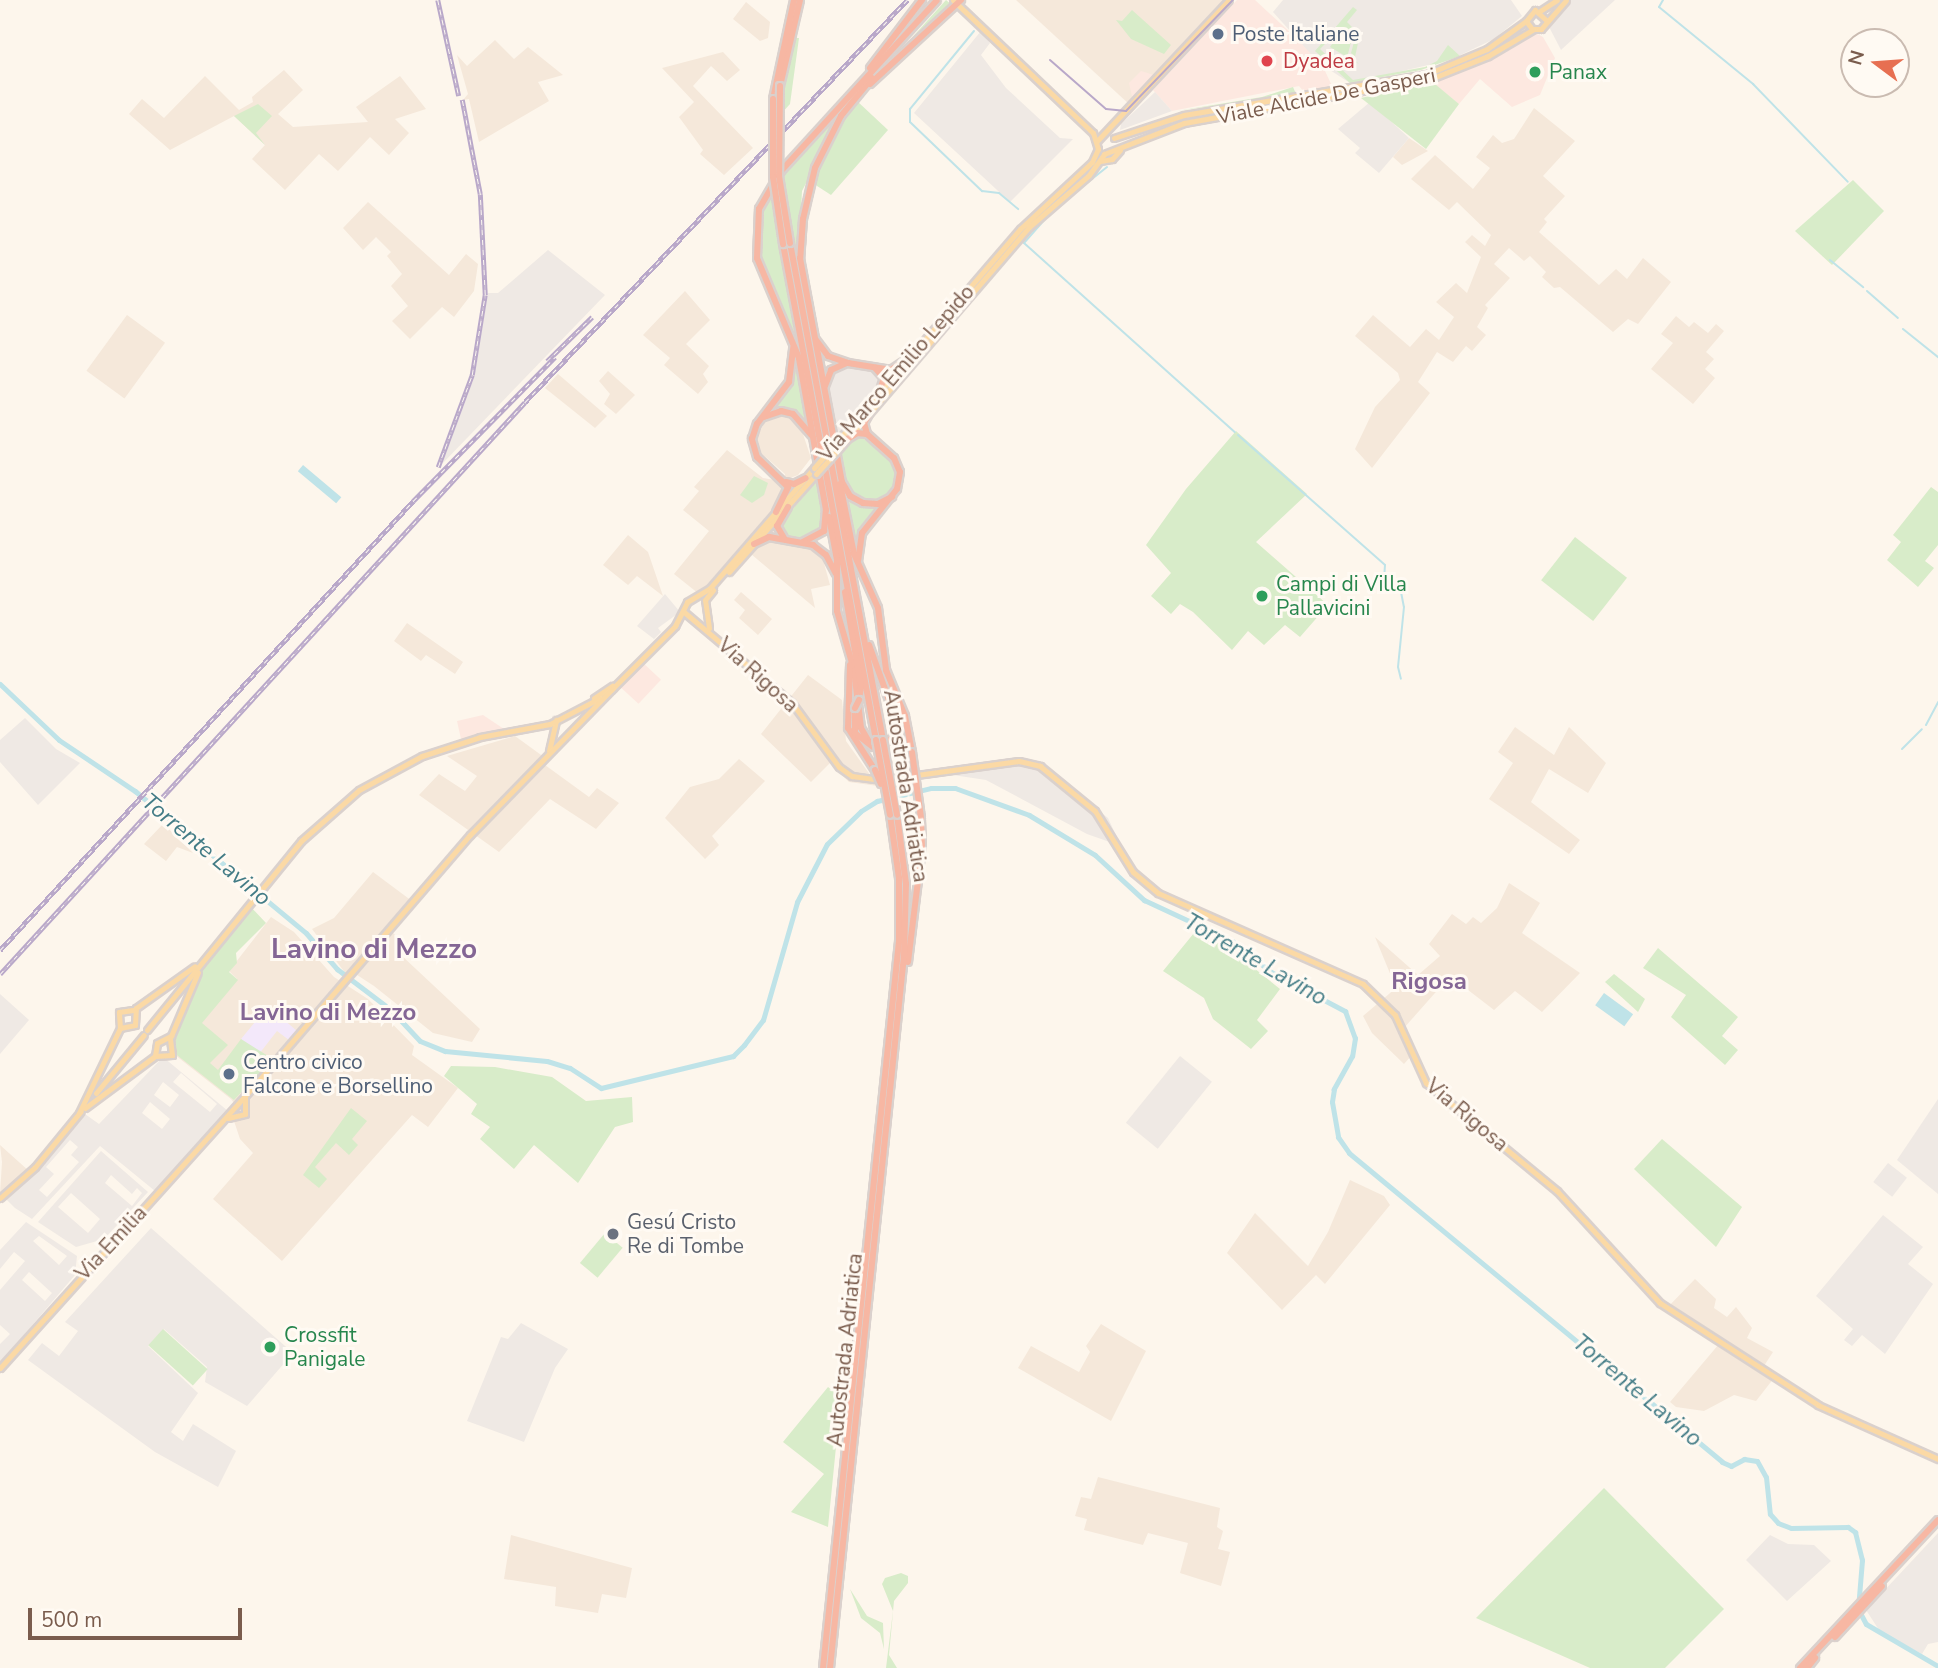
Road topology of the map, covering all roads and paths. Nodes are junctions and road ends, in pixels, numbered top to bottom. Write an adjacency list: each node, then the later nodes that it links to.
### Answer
1 (794, 0): 21 (highway, Autostrada Adriatica, bridge)
2 (800, 0): 21 (highway, Autostrada Adriatica, bridge)
3 (922, 0): 14 (highway)
4 (940, 0): 13 (highway); 14 (highway)
5 (1228, 0): 15 (main road)
6 (1557, 0): 9 (main road)
7 (1566, 0): 10 (main road)
8 (957, 1): 13 (highway); 15 (main road)
9 (1540, 11): 10 (main road); 11 (main road)
10 (1546, 20): 12 (main road)
11 (1526, 21): 12 (main road); 16 (main road, Viale Alcide De Gasperi)
12 (1534, 29): 18 (main road, Viale Alcide De Gasperi)
13 (844, 112): 23 (highway)
14 (832, 116): 22 (highway)
15 (1102, 137): 16 (main road); 17 (main road)
16 (1114, 138): 18 (main road)
17 (1098, 149): 19 (main road); 24 (main road, Via Marco Emilio Lepido)
18 (1117, 151): 19 (main road); 20 (main road)
19 (1104, 154): 20 (main road, Via Marco Emilio Lepido)
20 (1100, 161): 28 (main road, Via Marco Emilio Lepido)
21 (787, 244): 44 (highway, Autostrada Adriatica); 49 (highway, Autostrada Adriatica)
22 (776, 306): 29 (highway); 34 (highway)
23 (807, 308): 25 (highway); 31 (highway)
24 (906, 360): 26 (highway); 27 (main road, Via Marco Emilio Lepido)
25 (848, 363): 26 (highway); 31 (highway)
26 (869, 367): 27 (highway)
27 (879, 393): 35 (main road, Via Marco Emilio Lepido, bridge)
28 (870, 412): 30 (highway); 32 (main road, Via Marco Emilio Lepido)
29 (760, 420): 34 (highway); 37 (highway)
30 (867, 434): 32 (highway); 38 (highway)
31 (831, 436): 33 (highway)
32 (846, 440): 33 (main road, Via Marco Emilio Lepido)
33 (836, 455): 35 (main road, Via Marco Emilio Lepido, bridge); 38 (highway); 45 (highway)
34 (818, 456): 35 (highway)
35 (817, 473): 36 (main road, Via Marco Emilio Lepido); 39 (main road, Via Marco Emilio Lepido); 42 (highway); 46 (highway)
36 (806, 478): 37 (highway); 40 (main road, Via Marco Emilio Lepido)
37 (784, 482): 40 (highway)
38 (892, 496): 45 (highway)
39 (788, 507): 41 (highway); 43 (main road, Via Marco Emilio Lepido)
40 (776, 512): 47 (main road, Via Marco Emilio Lepido)
41 (786, 539): 42 (highway); 43 (highway)
42 (803, 542): 46 (highway)
43 (754, 544): 48 (main road, Via Marco Emilio Lepido)
44 (842, 552): 56 (highway, bridge); 67 (highway, Autostrada Adriatica)
45 (859, 569): 56 (highway)
46 (838, 584): 55 (highway)
47 (696, 599): 48 (main road); 50 (main road)
48 (705, 606): 51 (main road)
49 (858, 606): 55 (highway); 67 (highway, Autostrada Adriatica)
50 (684, 612): 52 (main road); 53 (main road)
51 (704, 615): 52 (main road); 54 (main road, Via Rigosa)
52 (692, 620): 53 (main road); 54 (main road, Via Rigosa)
53 (675, 626): 57 (main road)
54 (710, 631): 85 (main road, Via Rigosa)
55 (848, 652): 69 (highway, bridge)
56 (886, 670): 71 (highway, bridge)
57 (620, 680): 58 (main road); 59 (main road)
58 (613, 688): 60 (main road); 62 (main road)
59 (561, 715): 60 (main road); 61 (main road); 64 (main road)
60 (570, 715): 61 (main road); 62 (main road)
61 (555, 721): 63 (main road); 65 (main road)
62 (576, 726): 66 (main road)
63 (536, 727): 64 (main road); 65 (main road)
64 (519, 730): 70 (main road)
65 (552, 738): 66 (main road); 68 (main road)
66 (562, 740): 68 (main road)
67 (879, 740): 69 (highway, Autostrada Adriatica, bridge)
68 (546, 756): 76 (main road, Via Emilia)
69 (894, 815): 71 (highway, Autostrada Adriatica); 88 (highway, Autostrada Adriatica)
70 (210, 952): 72 (main road); 74 (main road); 80 (main road)
71 (901, 991): 89 (highway, Autostrada Adriatica)
72 (136, 1008): 73 (main road); 73 (main road)
73 (120, 1028): 80 (main road)
74 (171, 1036): 75 (main road); 75 (main road)
75 (155, 1056): 80 (main road)
76 (245, 1095): 77 (main road, Via Emilia); 78 (main road)
77 (239, 1102): 78 (main road); 79 (main road, Via Emilia)
78 (246, 1105): 81 (main road, Via Emilia)
79 (232, 1108): 81 (main road); 82 (main road, Via Emilia)
80 (79, 1113): 83 (main road)
81 (235, 1116): 82 (main road, Via Emilia)
82 (224, 1120): 84 (main road, Via Emilia)
83 (0, 1198)
84 (0, 1368)
85 (1938, 1459)
86 (1938, 1520): 90 (highway)
87 (1938, 1525): 91 (highway)
88 (823, 1668)
89 (830, 1668)
90 (1800, 1668)
91 (1807, 1668)

